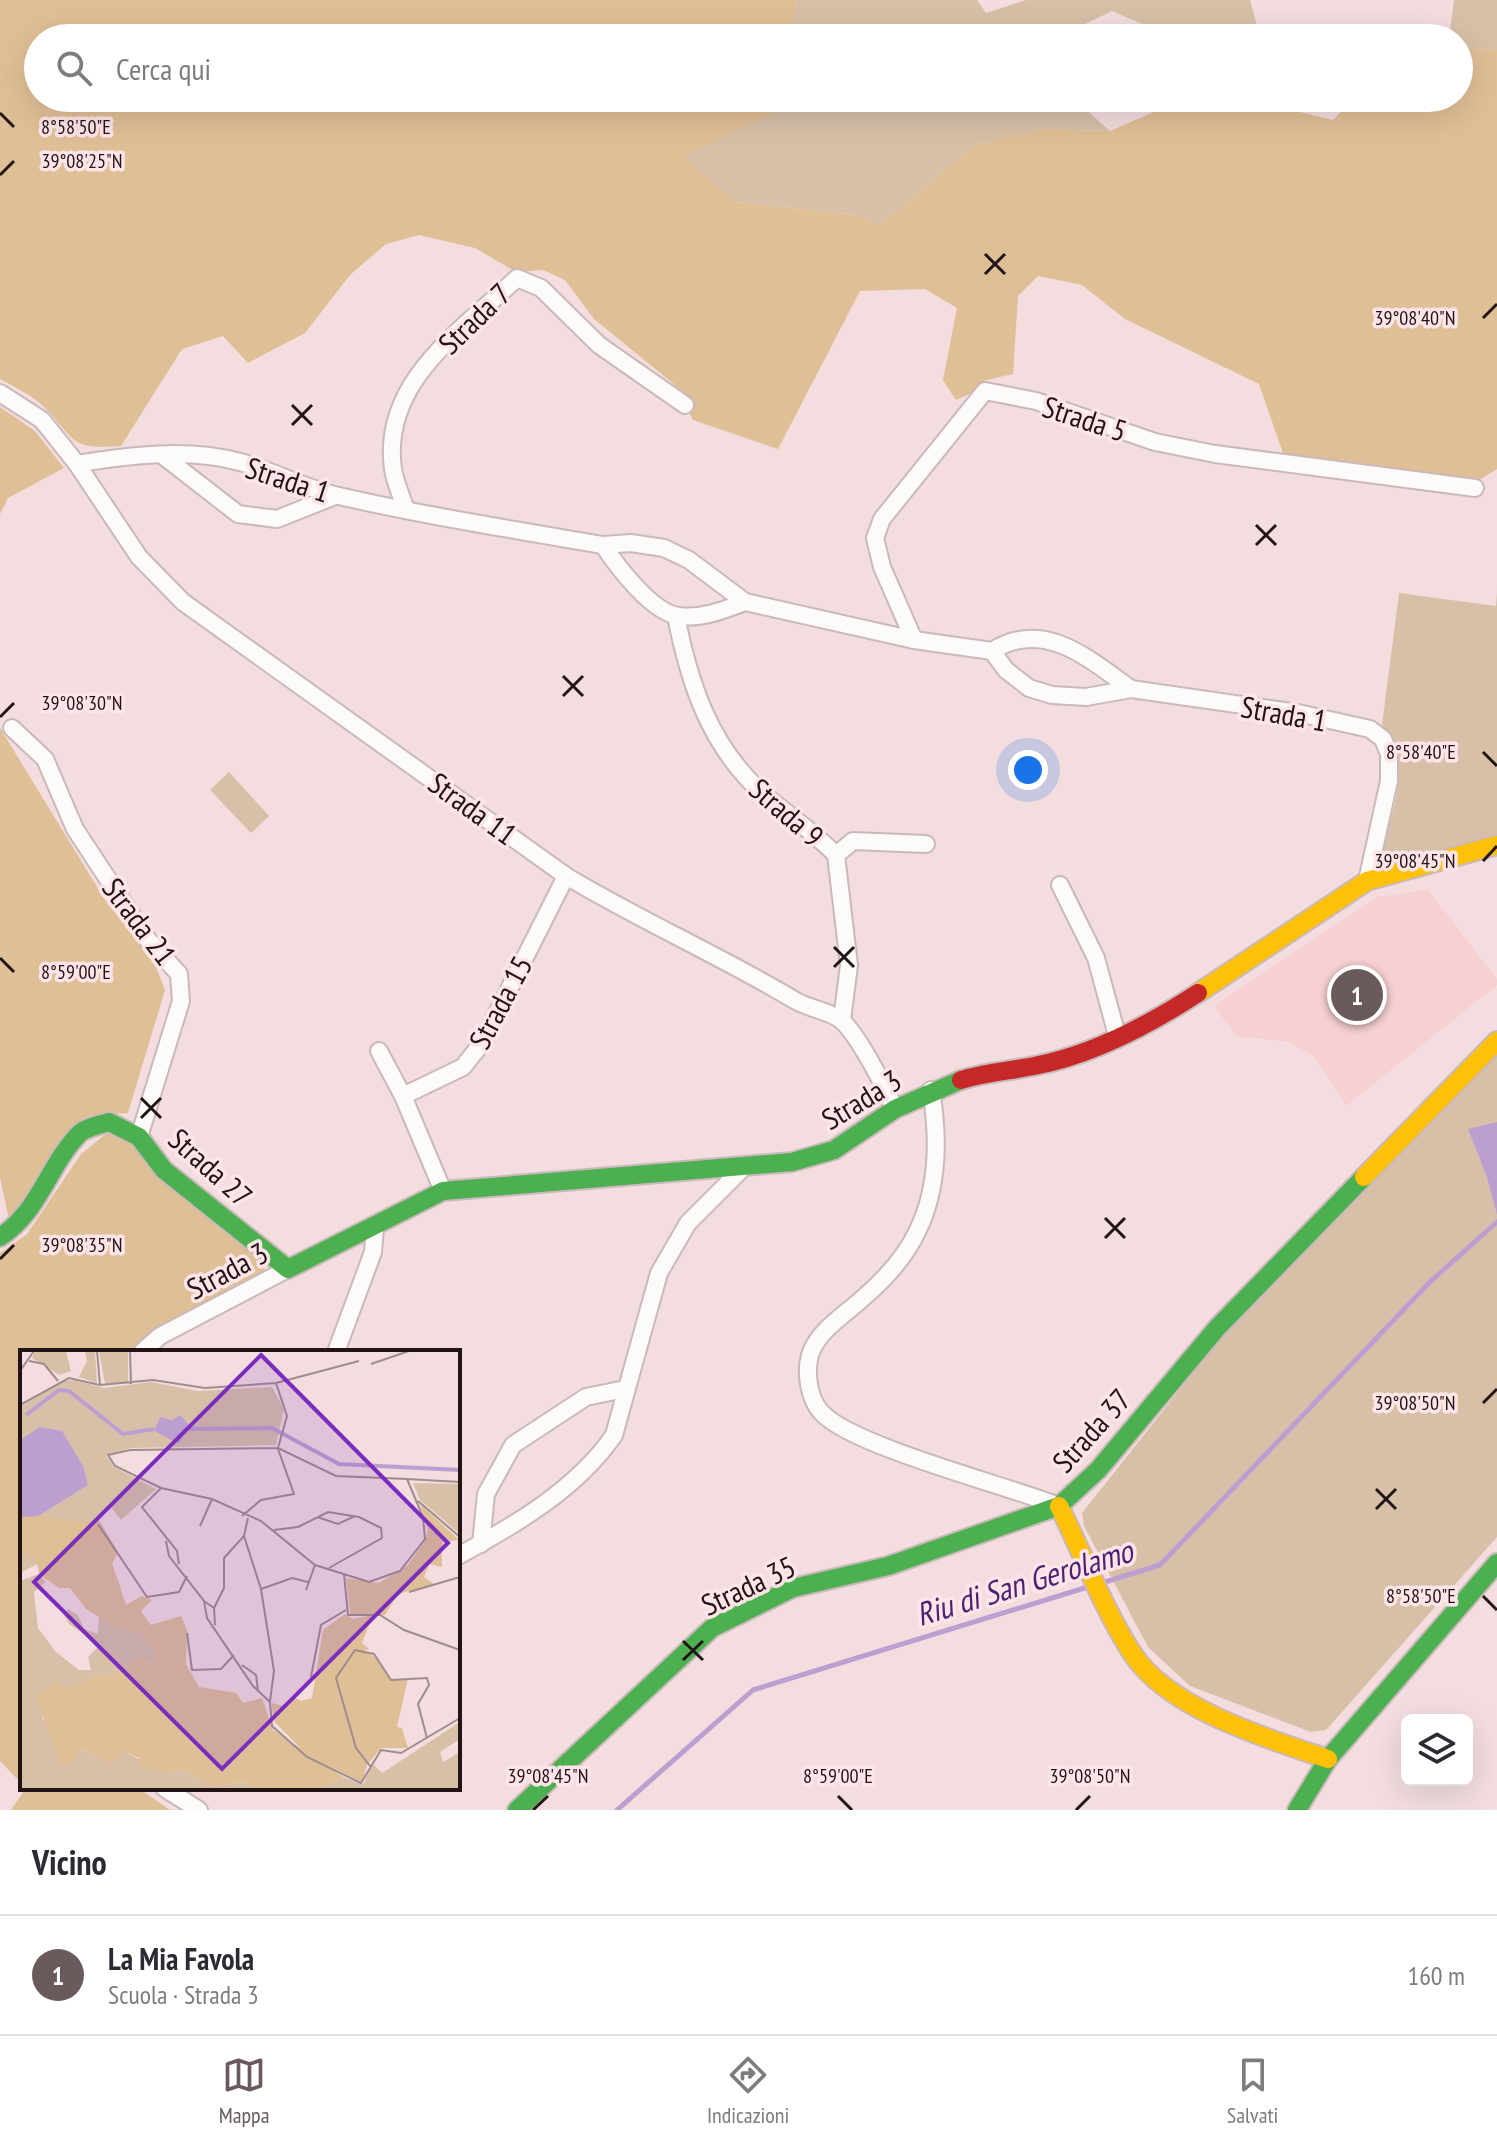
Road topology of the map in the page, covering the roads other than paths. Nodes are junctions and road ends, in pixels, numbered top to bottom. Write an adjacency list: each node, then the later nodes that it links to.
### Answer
1 (0, 393): 4 (street)
2 (685, 405): 7 (street, Strada 7)
3 (162, 455): 4 (street, Strada 1); 6 (street, Strada 1); 6 (street)
4 (77, 464): 18 (street, Strada 11)
5 (1475, 488): 11 (street, Strada 5)
6 (335, 496): 7 (street, Strada 1)
7 (406, 510): 8 (street, Strada 1)
8 (603, 545): 9 (street, Strada 1); 10 (street)
9 (745, 602): 10 (street); 11 (street, Strada 1)
10 (676, 616): 17 (street, Strada 9)
11 (914, 640): 12 (street, Strada 1)
12 (992, 651): 13 (street, Strada 1); 13 (street, Strada 1)
13 (1131, 689): 19 (street, Strada 1)
14 (12, 728): 28 (street, Strada 21)
15 (926, 844): 17 (street)
16 (1497, 845): 19 (street, Strada 3)
17 (836, 855): 21 (street, Strada 9)
18 (566, 876): 21 (street, Strada 11); 26 (street, Strada 15)
19 (1367, 881): 22 (street, Strada 3)
20 (1060, 885): 22 (street)
21 (842, 1020): 27 (street)
22 (1118, 1039): 25 (street, Strada 3)
23 (1497, 1041): 37 (street, Strada 37)
24 (379, 1051): 26 (street)
25 (931, 1090): 27 (street, Strada 3); 37 (street, Strada 37)
26 (403, 1096): 30 (street)
27 (895, 1109): 29 (street, Strada 3)
28 (139, 1137): 32 (street, Strada 27); 33 (street, Strada 27)
29 (747, 1164): 30 (street, Strada 3); 36 (street)
30 (443, 1191): 31 (street, Strada 3)
31 (375, 1227): 33 (street, Strada 3); 35 (street)
32 (0, 1237)
33 (288, 1269): 34 (street, Strada 3)
34 (144, 1350)
35 (337, 1350)
36 (625, 1389): 38 (street); 38 (street)
37 (1059, 1506): 41 (street); 44 (street, Strada 35)
38 (481, 1544): 39 (street)
39 (460, 1555)
40 (1497, 1563): 41 (street)
41 (1328, 1759): 45 (street)
42 (167, 1790): 43 (street)
43 (199, 1810)
44 (517, 1810)
45 (1297, 1810)

